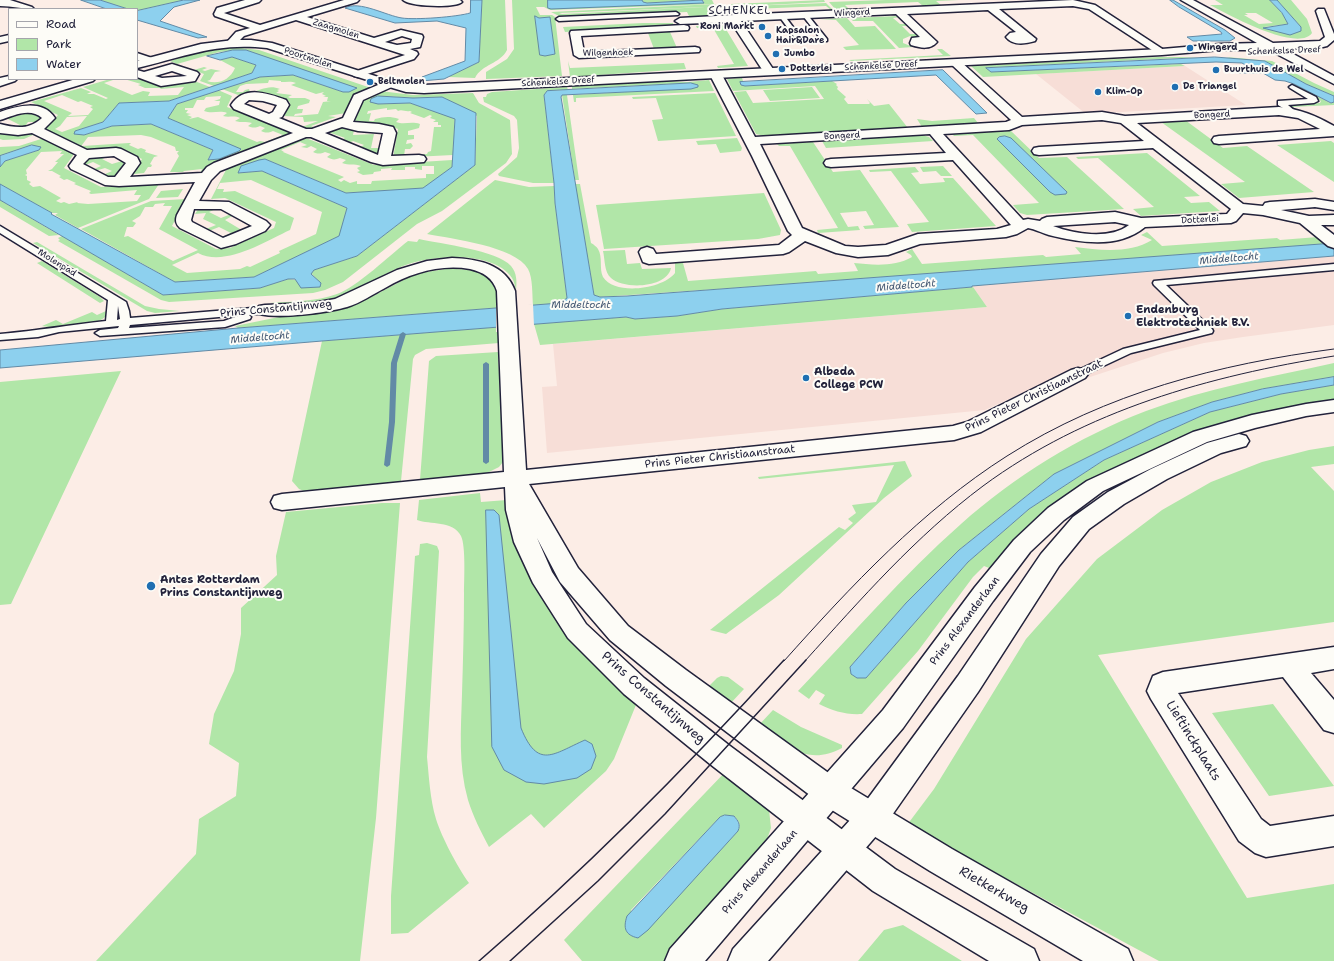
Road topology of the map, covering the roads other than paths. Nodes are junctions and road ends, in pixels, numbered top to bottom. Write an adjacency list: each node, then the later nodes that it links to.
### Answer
1 (354, 0): 15 (street)
2 (408, 0): 4 (street)
3 (1186, 0): 27 (street)
4 (427, 2): 5 (street)
5 (457, 2)
6 (0, 3): 8 (street)
7 (260, 3): 20 (street)
8 (16, 4): 10 (street); 11 (street)
9 (990, 7): 12 (street, Wingerd); 21 (street); 29 (street, Wingerd)
10 (0, 8)
11 (26, 8)
12 (899, 11): 13 (street, Wingerd); 22 (street)
13 (805, 15): 14 (street, Wingerd); 14 (lane)
14 (782, 16): 16 (street, Wingerd)
15 (296, 17): 20 (street); 23 (street, Zaagmolen)
16 (734, 18): 18 (street, Wilgenhoek); 36 (street)
17 (559, 19): 18 (lane)
18 (680, 21): 28 (street); 28 (street, Wilgenhoek)
19 (1334, 27): 27 (street, Schenkelse Dreef)
20 (260, 28): 24 (street)
21 (1023, 35)
22 (927, 40)
23 (377, 41): 25 (street, Zaagmolen); 25 (street)
24 (232, 42): 32 (street, Poortmolen); 37 (street, Poortmolen)
25 (399, 48): 37 (street, Zaagmolen)
26 (1334, 48): 27 (street, Schenkelse Dreef)
27 (1284, 49): 29 (street, Schenkelse Dreef); 35 (street); 40 (street)
28 (695, 50): 31 (street)
29 (1162, 52): 33 (street, Schenkelse Dreef)
30 (138, 56): 32 (street)
31 (700, 60)
32 (151, 61): 34 (street, Poortmolen)
33 (956, 63): 36 (street, Schenkelse Dreef); 49 (street)
34 (138, 65)
35 (1334, 71)
36 (769, 72): 38 (street, Schenkelse Dreef)
37 (358, 74): 41 (street, Poortmolen)
38 (716, 75): 42 (street, Schenkelse Dreef); 57 (street)
39 (86, 80): 44 (street)
40 (1334, 81)
41 (390, 84): 42 (street, Poortmolen); 50 (street)
42 (480, 86)
43 (1292, 87): 45 (lane)
44 (0, 105)
45 (1295, 112): 48 (street, Bongerd); 54 (street)
46 (0, 116): 52 (street)
47 (269, 119): 55 (street)
48 (1125, 120): 49 (street, Bongerd); 58 (street, Bongerd)
49 (1019, 121): 53 (street, Bongerd)
50 (342, 123): 55 (street); 63 (street)
51 (0, 128): 52 (street)
52 (34, 129): 60 (street)
53 (933, 130): 57 (street, Bongerd); 61 (street)
54 (1334, 132): 56 (street)
55 (308, 133): 63 (street); 65 (street)
56 (1219, 140)
57 (751, 141): 74 (street)
58 (1156, 144): 59 (street); 69 (street, Bongerd)
59 (1039, 151)
60 (85, 154): 66 (street); 66 (street)
61 (957, 156): 64 (street); 72 (street)
62 (419, 159): 63 (street)
63 (383, 161)
64 (831, 164)
65 (205, 177): 66 (street); 67 (street)
66 (119, 182)
67 (190, 204)
68 (1334, 206): 69 (street, Dotterlei)
69 (1246, 208): 71 (street); 72 (street, Dotterlei)
70 (1334, 220): 71 (street)
71 (1306, 221): 75 (street)
72 (1025, 224): 74 (street, Dotterlei)
73 (0, 229): 78 (lane, Molenpad)
74 (802, 235): 76 (street)
75 (1333, 242)
76 (647, 252)
77 (1334, 267): 84 (lane, Prins Pieter Christiaanstraat)
78 (113, 299): 80 (lane); 81 (lane, Molenpad)
79 (265, 310): 81 (lane); 81 (lane); 87 (street, Prins Constantijnweg)
80 (111, 324): 81 (lane); 82 (lane)
81 (124, 327): 82 (lane)
82 (38, 334): 83 (lane)
83 (0, 337)
84 (1078, 374): 87 (street, Prins Pieter Christiaanstraat)
85 (1334, 406): 92 (street, Prins Alexanderlaan)
86 (1334, 419): 93 (street)
87 (516, 479): 88 (street); 92 (street, Prins Constantijnweg); 94 (street, Prins Constantijnweg)
88 (282, 502)
89 (1334, 658): 90 (street, Lieftinckplaats)
90 (1289, 665): 91 (street); 95 (street, Lieftinckplaats)
91 (1334, 721)
92 (830, 792): 93 (street, Prins Constantijnweg); 94 (street, Prins Alexanderlaan)
93 (872, 818): 96 (street); 100 (street, Rietkerkweg)
94 (806, 820): 96 (street, Prins Constantijnweg); 97 (street, Prins Alexanderlaan)
95 (1334, 831)
96 (845, 850): 98 (street); 99 (street)
97 (682, 961)
98 (745, 961)
99 (1022, 961)
100 (1116, 961)

